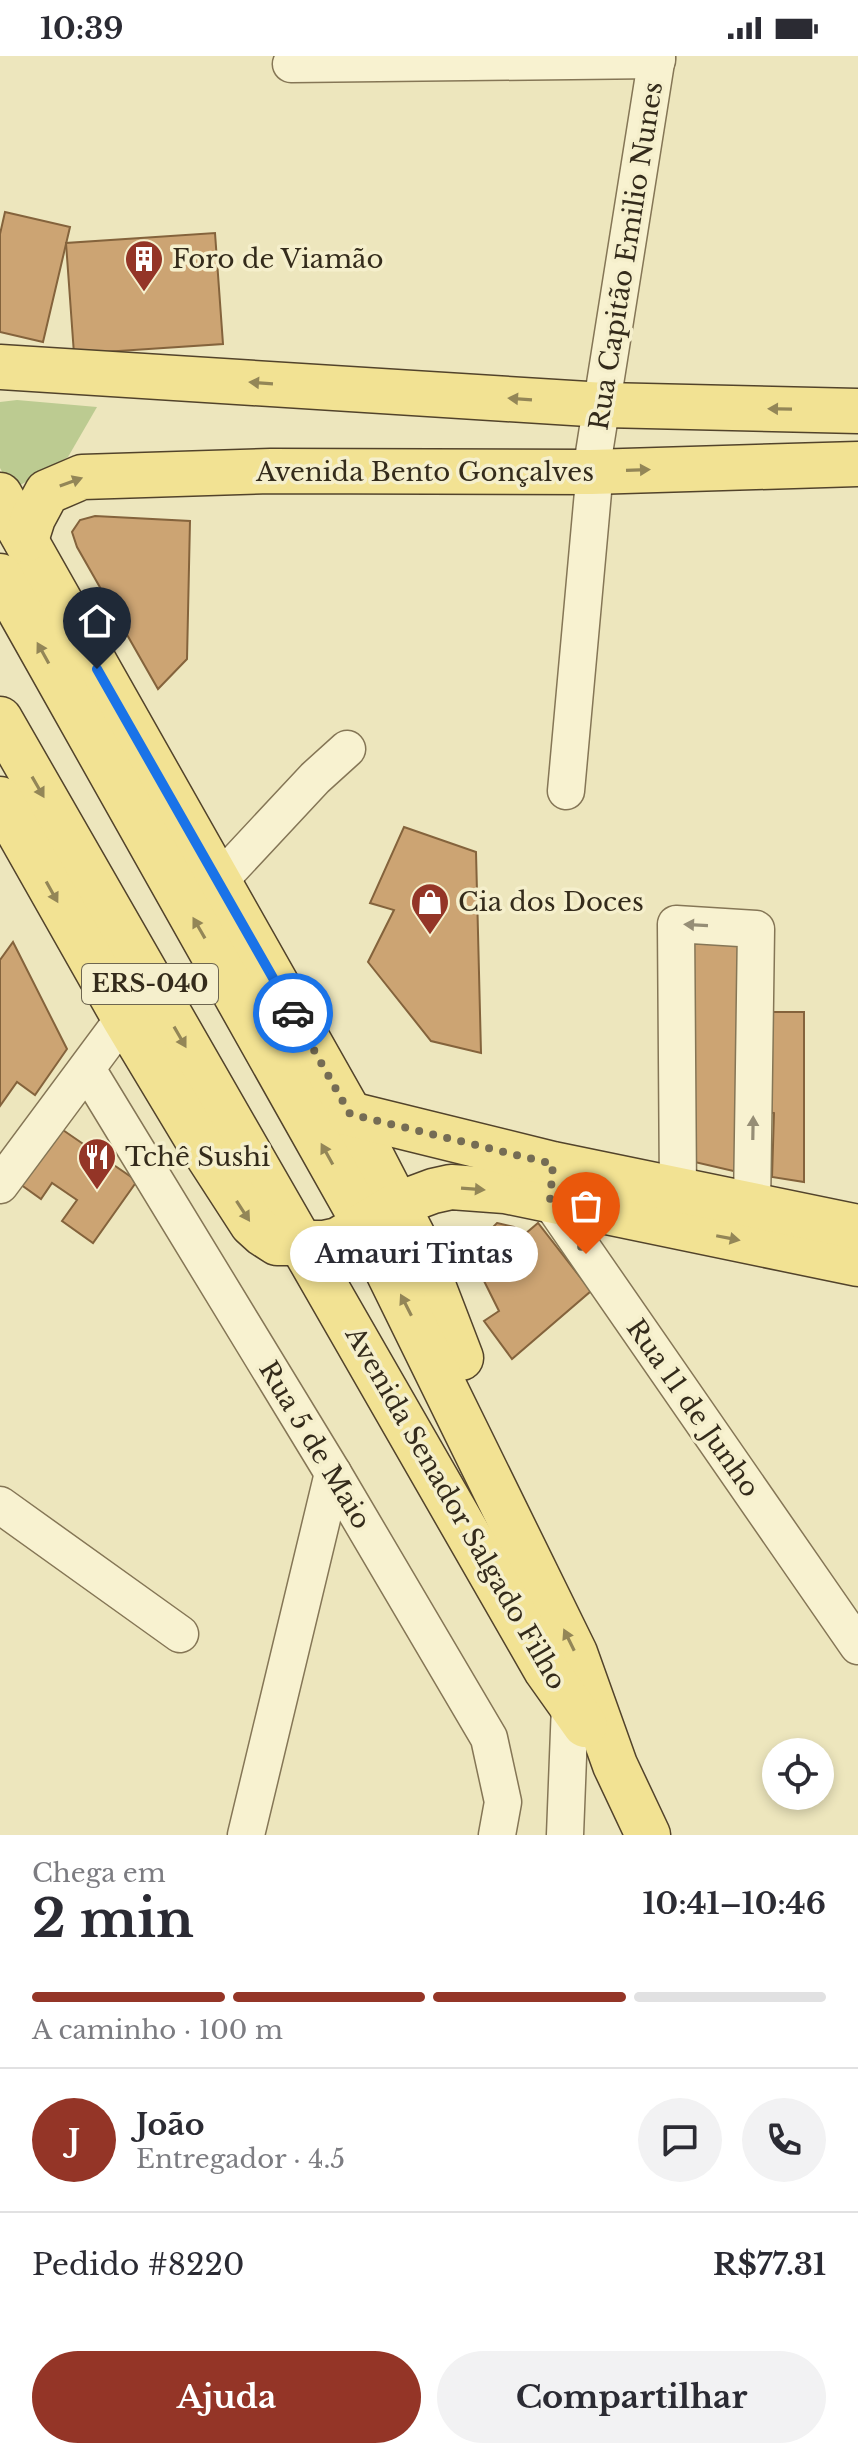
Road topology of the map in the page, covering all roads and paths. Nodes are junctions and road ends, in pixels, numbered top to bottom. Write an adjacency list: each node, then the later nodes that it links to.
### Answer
1 (657, 58): 2 (street); 4 (street, Rua Capitão Emilio Nunes)
2 (291, 64)
3 (0, 367): 4 (main road, one-way to 3)
4 (604, 405): 5 (main road, one-way to 4); 7 (street, Rua Capitão Emilio Nunes)
5 (858, 411)
6 (858, 464): 7 (main road, Avenida Bento Gonçalves, one-way to 6)
7 (591, 472): 9 (main road, Avenida Bento Gonçalves, one-way to 7); 13 (street, Rua Capitão Emilio Nunes)
8 (0, 495): 9 (main road, Avenida Senador Salgado Filho)
9 (26, 540): 15 (main road, Avenida Senador Salgado Filho)
10 (0, 576): 23 (main road, Avenida Senador Salgado Filho / ERS-040, one-way to 10)
11 (0, 719): 25 (main road, Avenida Senador Salgado Filho / ERS-040, one-way to 25)
12 (347, 749): 15 (street)
13 (566, 791)
14 (0, 799): 16 (main road, one-way to 16)
15 (218, 882): 18 (main road, Avenida Senador Salgado Filho)
16 (124, 1018): 17 (street); 25 (main road, one-way to 25)
17 (87, 1069): 20 (street); 27 (street, Rua 5 de Maio)
18 (350, 1114): 19 (main road); 23 (main road, Avenida Senador Salgado Filho)
19 (552, 1182): 21 (main road); 23 (main road, one-way to 19); 26 (main road, one-way to 26); 30 (street, Rua 11 de Junho)
20 (0, 1185)
21 (678, 1191): 22 (main road); 22 (street, one-way to 21)
22 (752, 1206): 24 (main road)
23 (381, 1213): 25 (main road); 32 (main road, Avenida Senador Salgado Filho / ERS-040, one-way to 23)
24 (858, 1227)
25 (305, 1245): 31 (main road, Avenida Senador Salgado Filho / ERS-040)
26 (858, 1264)
27 (333, 1473): 33 (street); 34 (street, Rua 5 de Maio)
28 (0, 1505): 29 (street)
29 (180, 1634)
30 (858, 1646)
31 (570, 1705): 32 (main road, Avenida Senador Salgado Filho / ERS-040); 35 (street)
32 (615, 1765): 36 (main road, Avenida Senador Salgado Filho / ERS-040)
33 (246, 1835)
34 (497, 1835)
35 (565, 1835)
36 (648, 1835)

